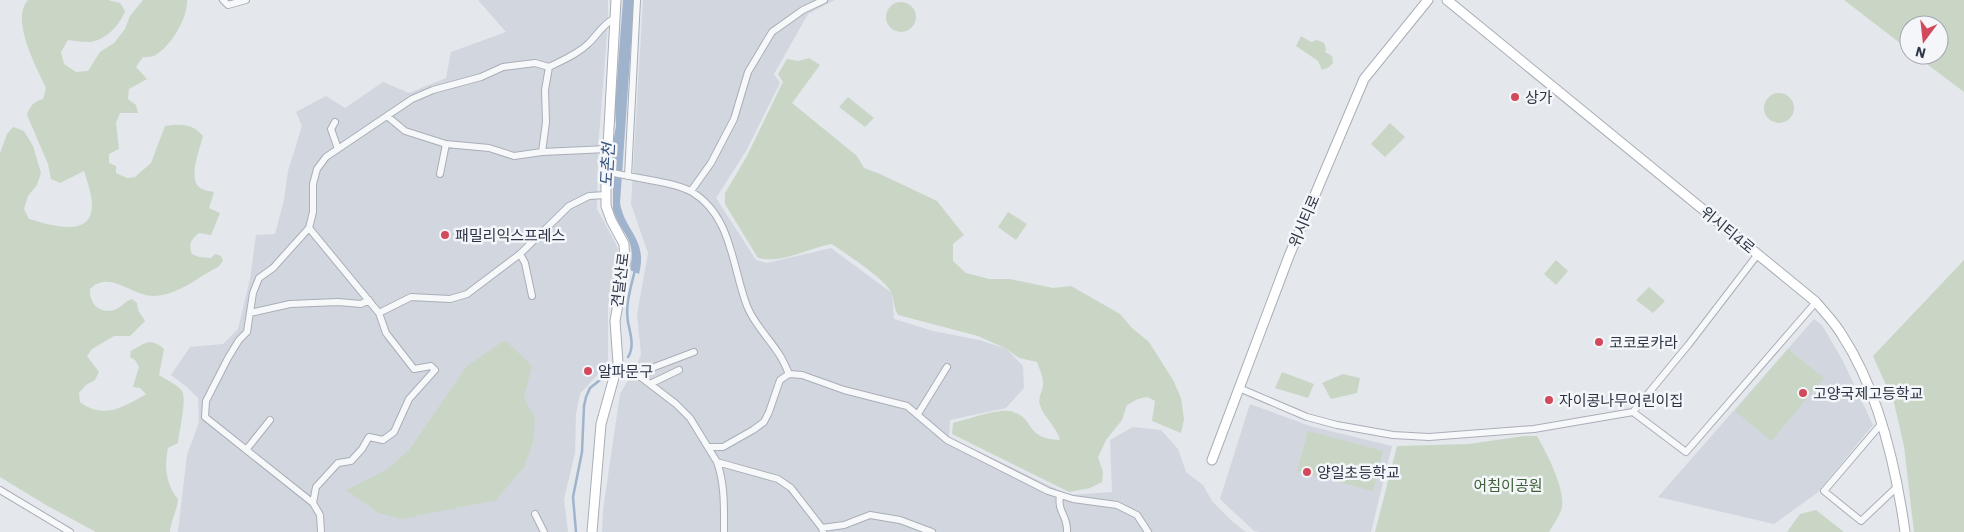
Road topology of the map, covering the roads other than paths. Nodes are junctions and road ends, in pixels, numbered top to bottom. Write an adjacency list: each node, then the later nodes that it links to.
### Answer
1 (223, 0): 2 (street)
2 (246, 0)
3 (616, 0): 8 (street, 견달산로)
4 (637, 0): 18 (street)
5 (824, 0): 19 (street)
6 (1428, 0): 36 (street, 위시티로)
7 (1447, 0): 23 (street, 위시티4로)
8 (614, 18): 9 (street); 14 (street, 견달산로)
9 (549, 67): 10 (street); 15 (street)
10 (387, 116): 12 (street); 13 (street)
11 (334, 122): 13 (street)
12 (446, 144): 15 (street); 17 (street)
13 (338, 149): 21 (street)
14 (608, 149): 15 (street); 16 (street, 견달산로)
15 (542, 152)
16 (608, 172): 18 (street); 20 (street, 견달산로)
17 (440, 174)
18 (626, 176): 19 (street)
19 (691, 191): 33 (street)
20 (606, 195): 22 (street); 31 (street, 견달산로)
21 (310, 228): 25 (street); 28 (street)
22 (520, 254): 24 (street); 27 (street)
23 (1758, 254): 26 (street, 위시티4로); 37 (street)
24 (532, 296)
25 (369, 300): 27 (street); 28 (street)
26 (1816, 302): 37 (street); 40 (street, 위시티4로)
27 (379, 313): 48 (street)
28 (250, 314): 42 (street)
29 (694, 352): 34 (street)
30 (947, 366): 38 (street)
31 (618, 368): 34 (street); 54 (street, 견달산로)
32 (679, 370): 35 (street)
33 (789, 374): 38 (street); 41 (street)
34 (640, 377): 35 (street)
35 (650, 384): 41 (street)
36 (1239, 388): 37 (street); 43 (street, 위시티로)
37 (1633, 412)
38 (918, 414): 47 (street)
39 (270, 420): 42 (street)
40 (1882, 423): 45 (street, 위시티4로); 45 (street)
41 (708, 447): 44 (street)
42 (246, 450): 48 (street)
43 (1212, 460)
44 (717, 462): 50 (street); 55 (street)
45 (1898, 486): 59 (street, 위시티4로)
46 (0, 490): 51 (street)
47 (1060, 495): 57 (street); 58 (street)
48 (313, 503): 52 (street)
49 (534, 514): 53 (street)
50 (822, 530): 56 (street)
51 (70, 532)
52 (321, 532)
53 (544, 532)
54 (592, 532)
55 (724, 532)
56 (932, 532)
57 (1067, 532)
58 (1148, 532)
59 (1904, 532)

